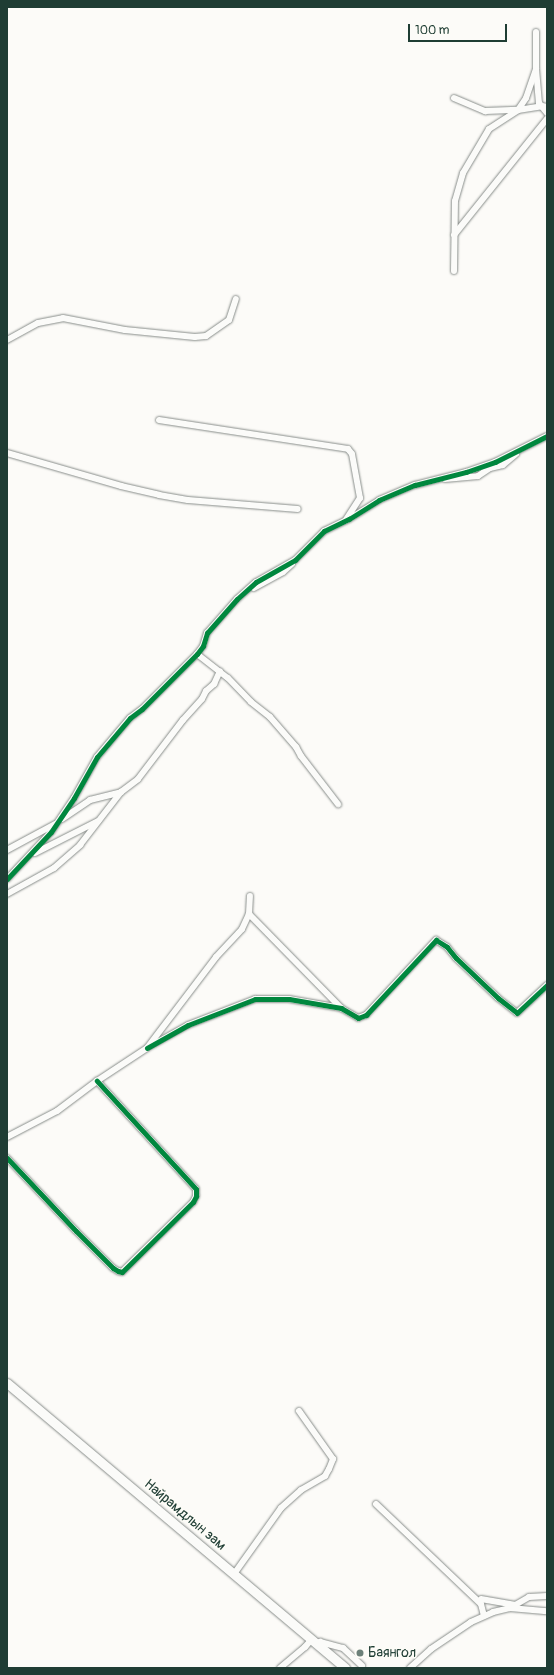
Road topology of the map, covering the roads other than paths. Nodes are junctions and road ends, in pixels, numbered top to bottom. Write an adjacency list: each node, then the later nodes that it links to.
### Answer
1 (536, 32): 2 (street)
2 (536, 69): 4 (street); 5 (street)
3 (454, 98): 5 (street)
4 (544, 107): 5 (street); 6 (street)
5 (518, 110): 8 (street)
6 (547, 113)
7 (547, 119): 8 (street)
8 (454, 235): 9 (street)
9 (454, 272)
10 (236, 299): 11 (street)
11 (7, 340)
12 (159, 420): 16 (street)
13 (546, 436): 16 (street)
14 (7, 453): 15 (street)
15 (298, 509)
16 (346, 521): 17 (street)
17 (197, 654): 18 (street); 22 (street)
18 (220, 671): 19 (street); 20 (street)
19 (121, 792): 21 (street); 22 (street)
20 (338, 804)
21 (99, 820): 24 (street); 26 (street)
22 (58, 822): 23 (street); 24 (street)
23 (7, 850)
24 (30, 855): 25 (street)
25 (7, 879)
26 (7, 894)
27 (250, 896): 28 (street)
28 (249, 914): 30 (street); 31 (street)
29 (547, 985): 30 (street)
30 (341, 1008): 31 (street)
31 (146, 1048): 32 (street)
32 (97, 1081): 33 (street); 34 (street)
33 (7, 1137)
34 (7, 1158)
35 (7, 1382): 38 (main road, Найрамдлын зам)
36 (299, 1412): 38 (street)
37 (376, 1504): 43 (street)
38 (234, 1574): 44 (main road, Найрамдлын зам)
39 (547, 1596): 41 (street)
40 (481, 1599): 41 (street)
41 (513, 1606): 42 (street); 43 (street)
42 (547, 1612)
43 (484, 1616): 48 (street)
44 (314, 1642): 45 (street); 46 (street); 47 (main road, Найрамдлын зам)
45 (362, 1666)
46 (280, 1668)
47 (345, 1668)
48 (410, 1668)

